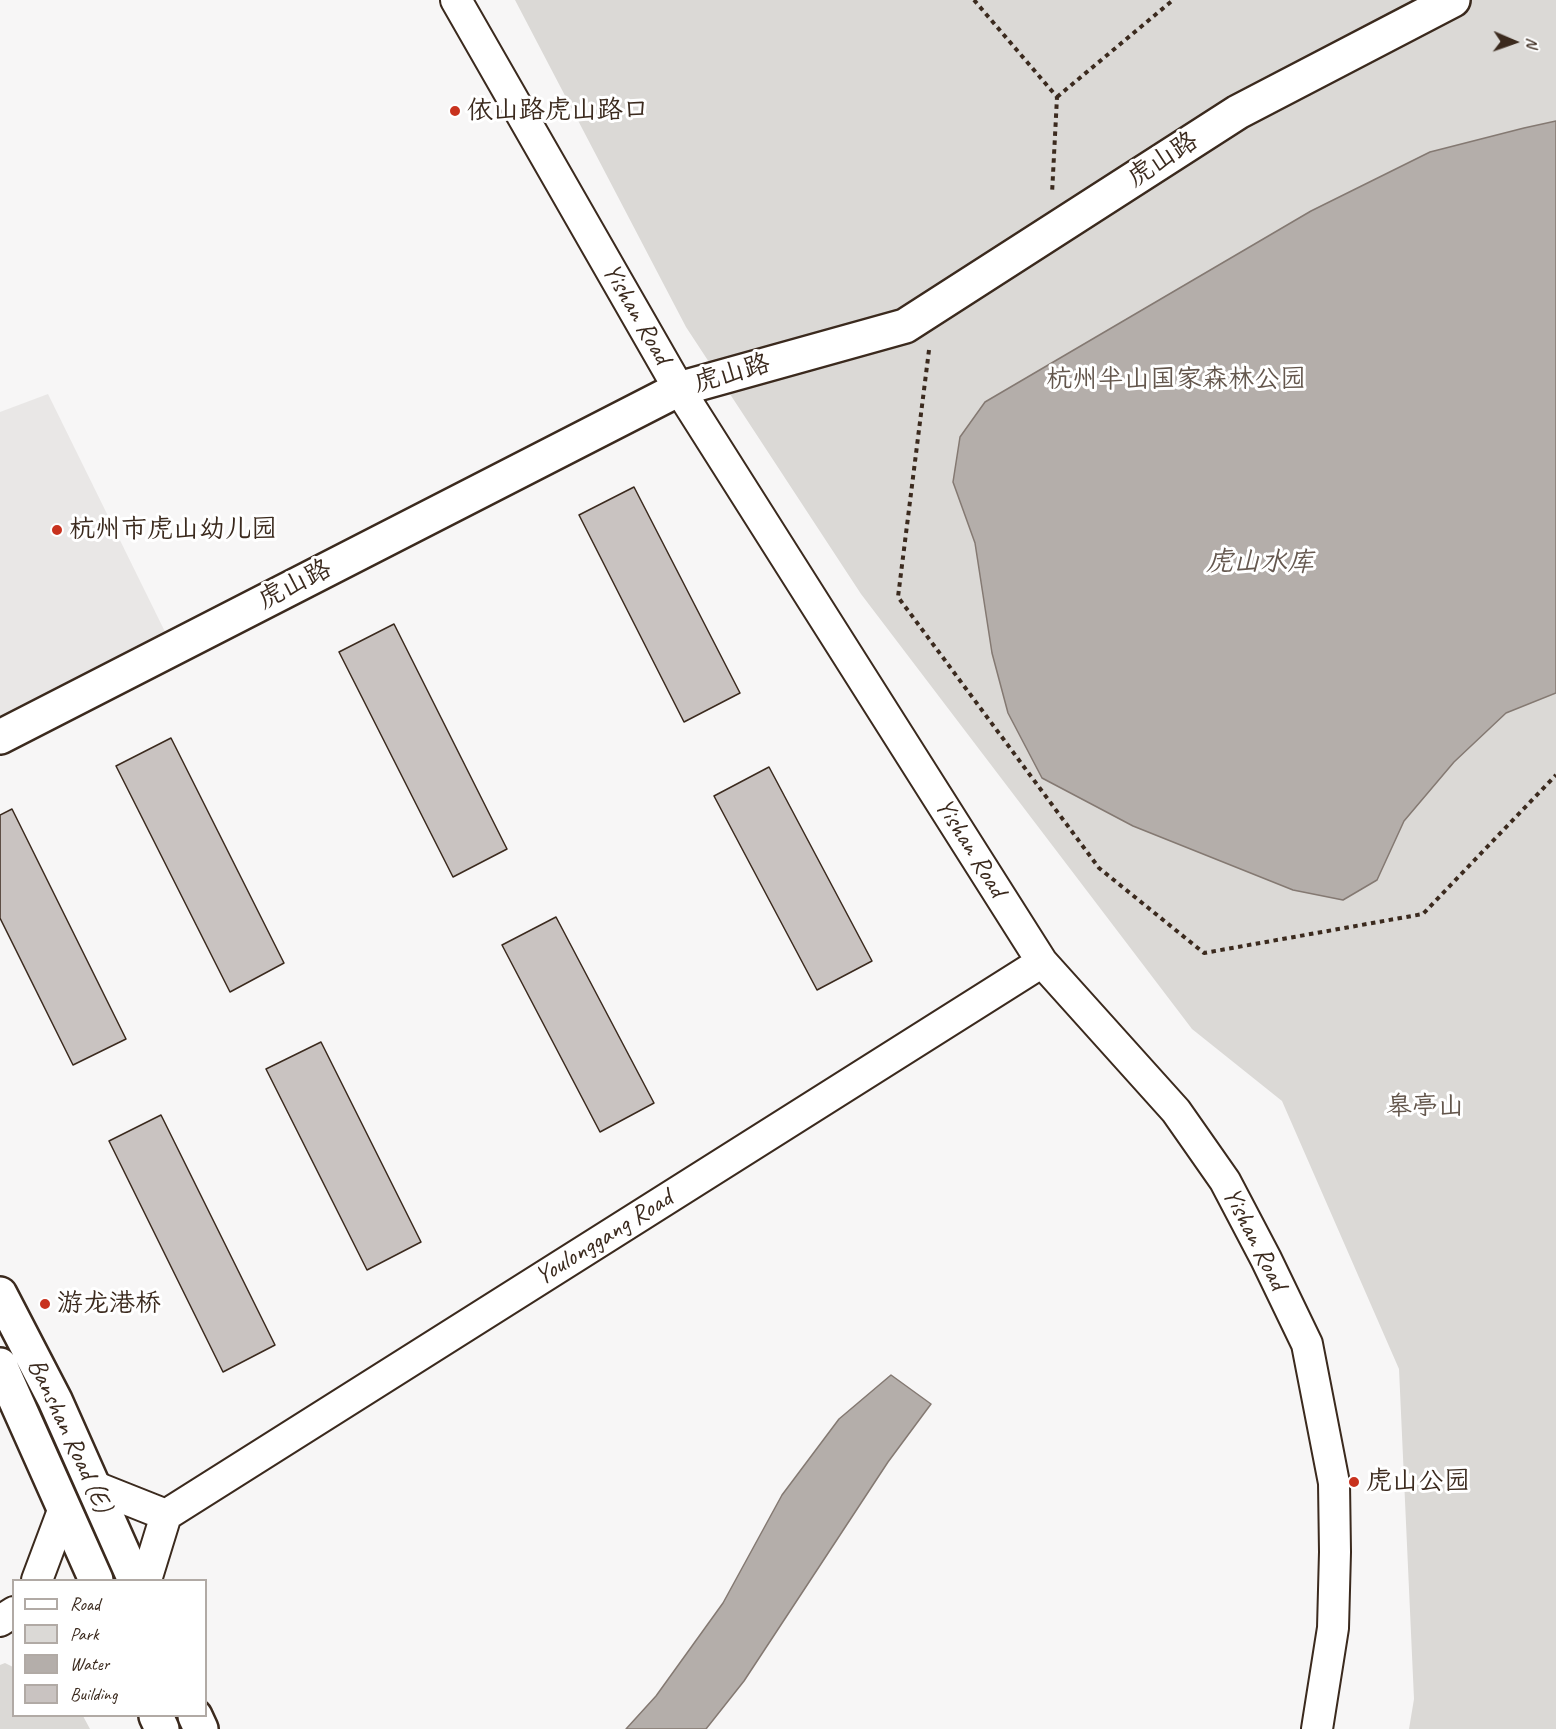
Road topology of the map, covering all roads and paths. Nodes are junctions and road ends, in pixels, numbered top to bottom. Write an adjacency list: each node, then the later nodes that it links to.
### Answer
1 (456, 0): 8 (street, Yishan Road)
2 (974, 0): 5 (path)
3 (1173, 0): 5 (path)
4 (1454, 0): 6 (street, 虎山路)
5 (1057, 97): 6 (path)
6 (1050, 233): 7 (street, 虎山路)
7 (934, 307): 8 (street, 虎山路); 10 (path)
8 (679, 389): 9 (street, 虎山路); 11 (street, Yishan Road)
9 (0, 736)
10 (1556, 775)
11 (1042, 962): 16 (street, Youlonggang Road); 21 (street, Yishan Road)
12 (0, 1294): 14 (street, Banshan Road (E))
13 (0, 1365): 15 (street, Banshan Road (E))
14 (93, 1486): 16 (street); 19 (street, Banshan Road (E))
15 (64, 1508): 17 (street); 18 (street, Banshan Road (E))
16 (166, 1515): 20 (street)
17 (38, 1579)
18 (95, 1579)
19 (134, 1579)
20 (147, 1579)
21 (1317, 1729)

